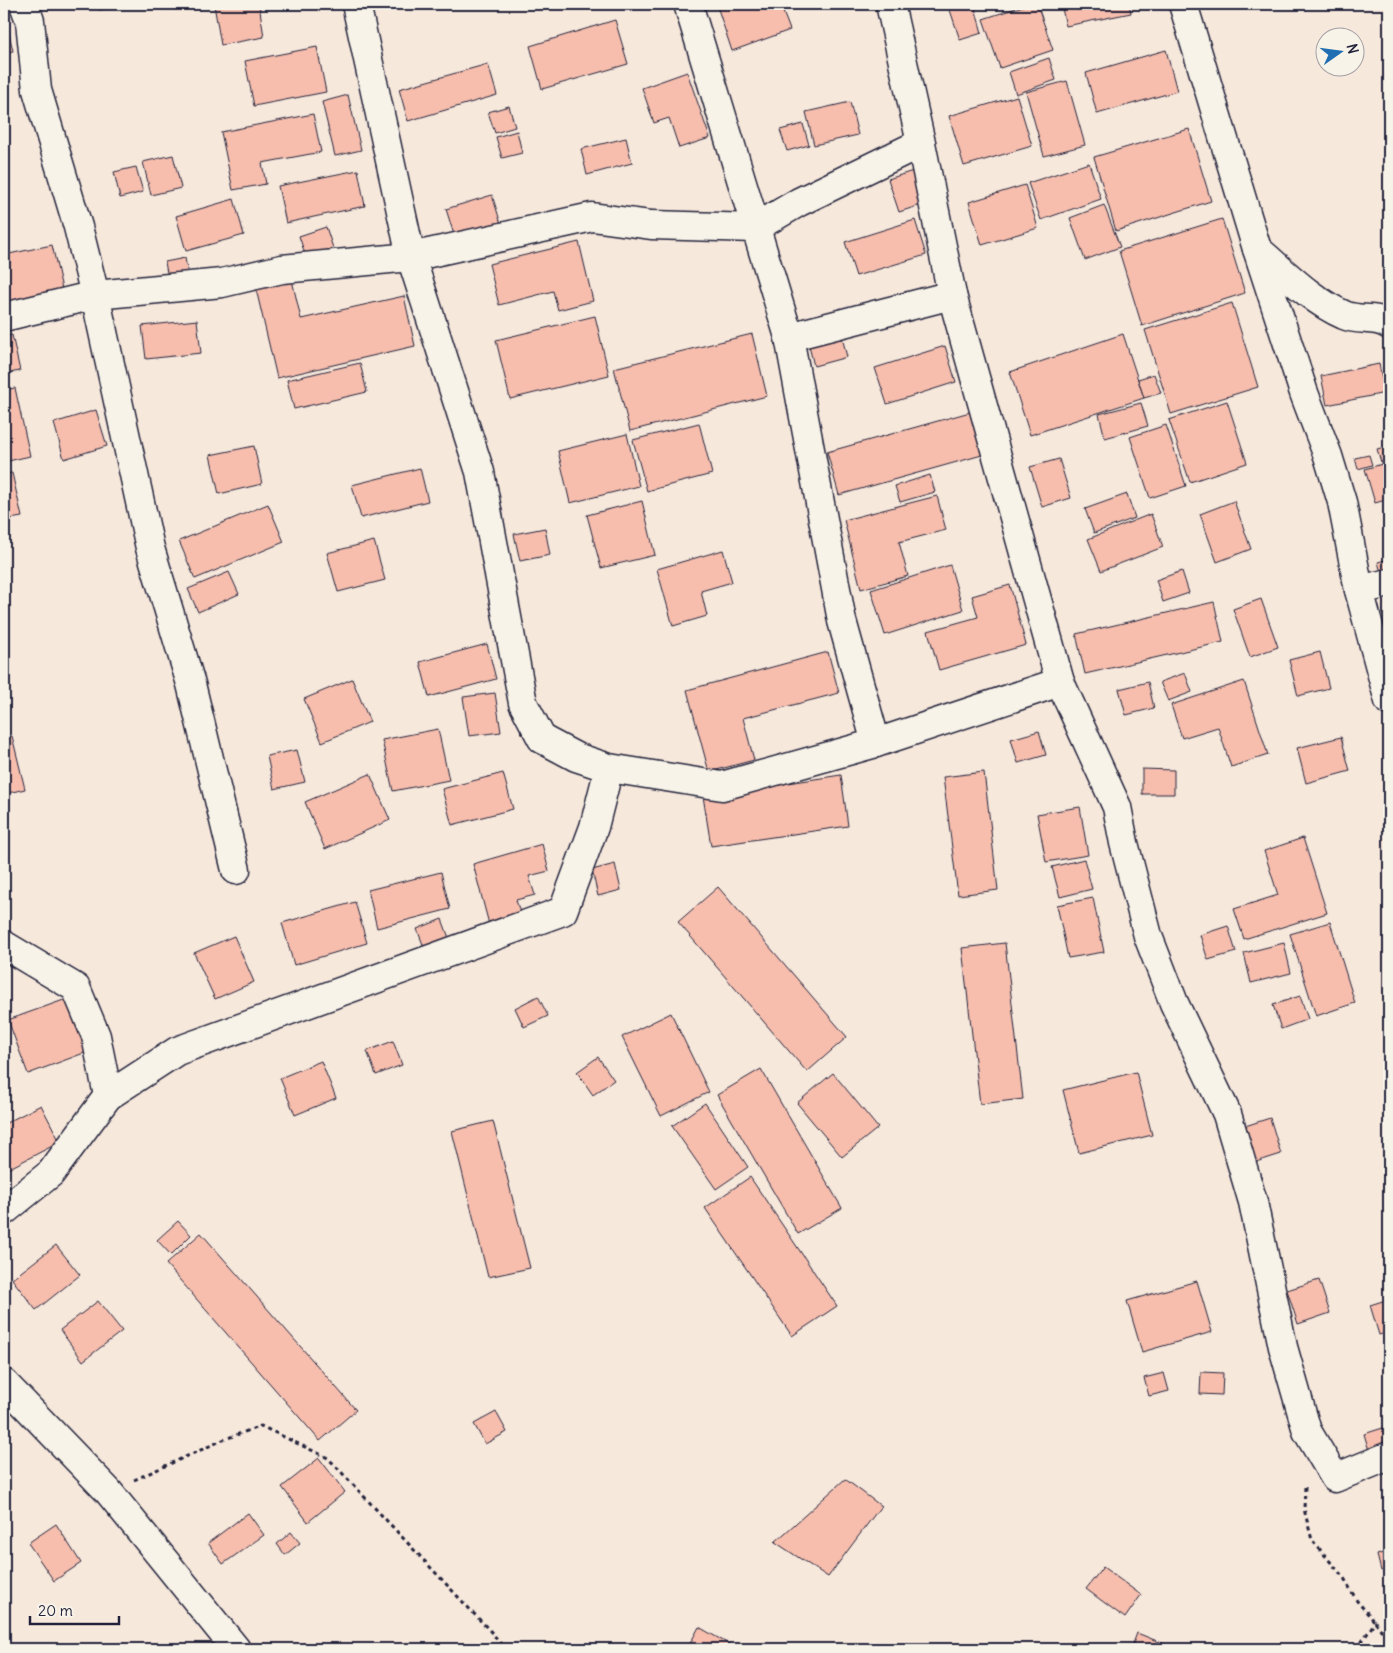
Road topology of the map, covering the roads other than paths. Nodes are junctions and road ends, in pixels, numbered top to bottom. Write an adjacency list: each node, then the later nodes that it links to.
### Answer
1 (24, 4): 10 (street)
2 (356, 4): 9 (street)
3 (688, 4): 7 (street)
4 (890, 4): 6 (street)
5 (1183, 4): 8 (street)
6 (921, 142): 7 (street); 11 (street)
7 (755, 228): 9 (street); 14 (street)
8 (1258, 249): 13 (street); 16 (street)
9 (411, 257): 10 (street); 20 (street)
10 (95, 295): 12 (street); 21 (street)
11 (952, 295): 14 (street); 17 (street)
12 (4, 317)
13 (1389, 325)
14 (789, 337): 19 (street)
15 (1389, 583): 16 (street)
16 (1360, 590): 18 (street)
17 (1060, 682): 19 (street); 26 (street)
18 (1389, 701)
19 (876, 742): 20 (street)
20 (609, 768): 23 (street)
21 (236, 870)
22 (4, 945): 23 (street)
23 (108, 1096): 24 (street)
24 (4, 1211)
25 (4, 1383): 27 (street)
26 (1389, 1456)
27 (236, 1649)

